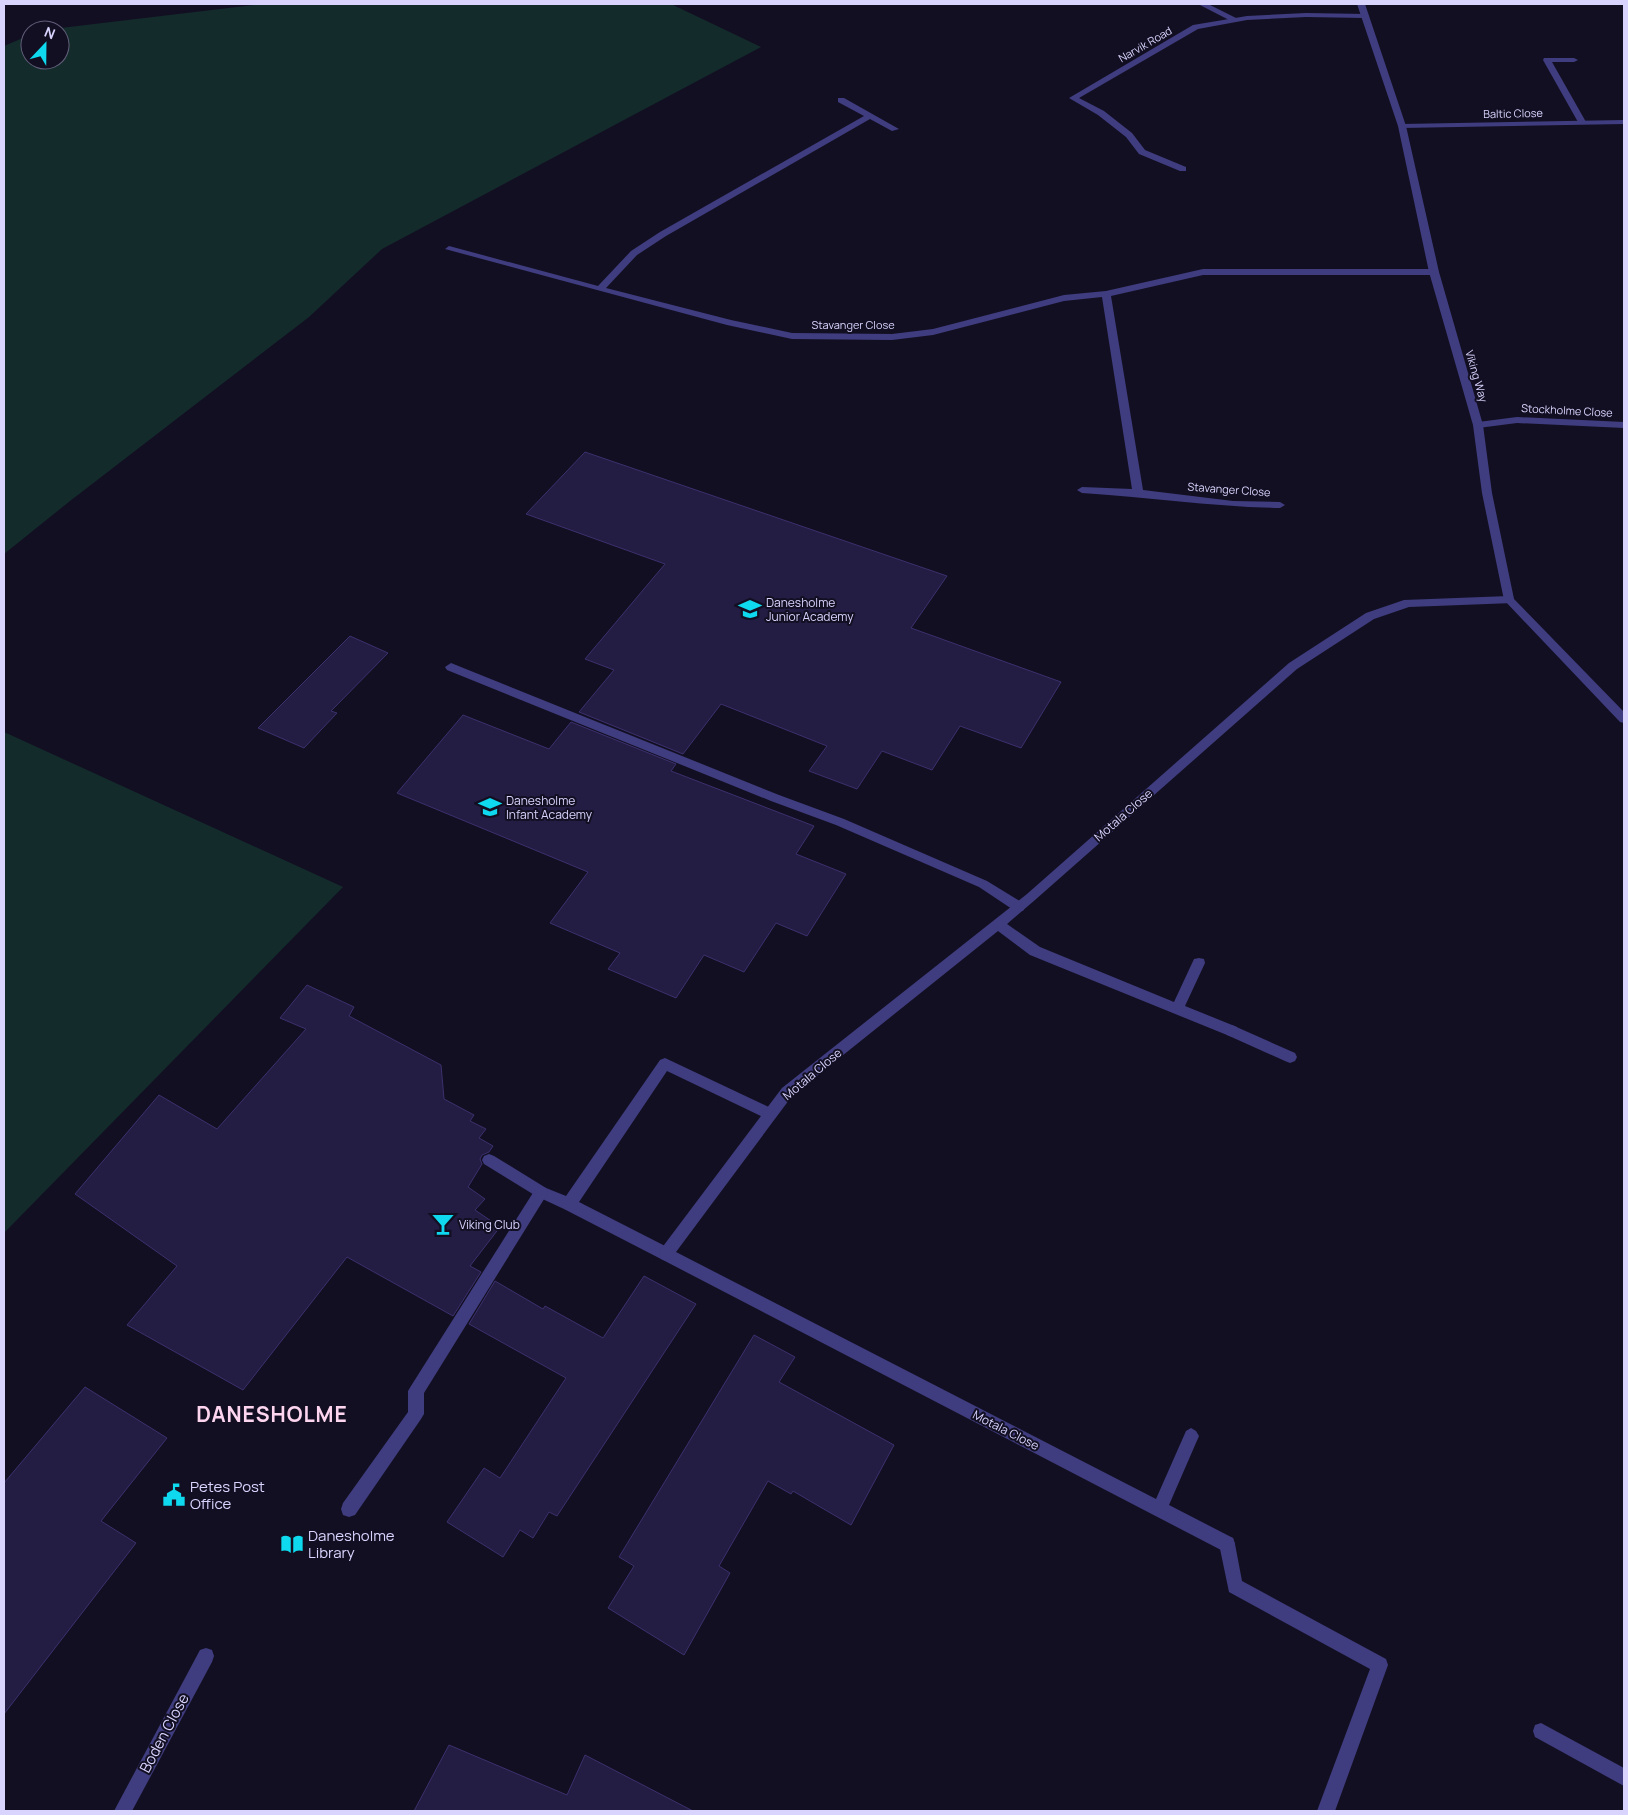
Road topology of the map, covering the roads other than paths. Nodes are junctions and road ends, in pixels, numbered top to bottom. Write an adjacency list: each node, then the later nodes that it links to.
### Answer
1 (1202, 4): 4 (street)
2 (1361, 4): 3 (street, Viking Way)
3 (1365, 16): 4 (street, Narvik Road); 10 (street, Viking Way)
4 (1236, 20): 12 (street, Narvik Road)
5 (1574, 60): 8 (street)
6 (841, 100): 7 (street)
7 (870, 116): 11 (street); 15 (street)
8 (1582, 122): 9 (street, Baltic Close); 10 (street, Baltic Close)
9 (1624, 122)
10 (1402, 126): 14 (street, Viking Way)
11 (895, 129)
12 (1183, 169)
13 (449, 249): 15 (street, Stavanger Close)
14 (1434, 272): 16 (street, Stavanger Close); 17 (street, Viking Way)
15 (600, 289): 16 (street, Stavanger Close)
16 (1106, 294): 20 (street)
17 (1478, 425): 18 (street, Stockholme Close); 22 (street, Viking Way)
18 (1624, 426)
19 (1082, 490): 20 (street, Stavanger Close)
20 (1138, 493): 21 (street, Stavanger Close)
21 (1280, 505)
22 (1509, 600): 24 (street); 25 (street, Motala Close)
23 (451, 667): 25 (street)
24 (1624, 719)
25 (1019, 907): 26 (street, Motala Close)
26 (998, 924): 28 (street); 30 (street, Motala Close)
27 (1198, 963): 28 (street)
28 (1177, 1008): 29 (street)
29 (1290, 1057)
30 (770, 1114): 33 (street); 34 (street, Motala Close)
31 (489, 1160): 32 (street)
32 (541, 1192): 33 (street); 36 (street)
33 (569, 1204): 34 (street)
34 (666, 1254): 37 (street, Motala Close)
35 (1190, 1436): 37 (street)
36 (349, 1509)
37 (1159, 1509): 42 (street, Motala Close)
38 (206, 1656): 41 (street, Boden Close)
39 (1541, 1732): 40 (street)
40 (1624, 1777)
41 (123, 1811)
42 (1326, 1811)

